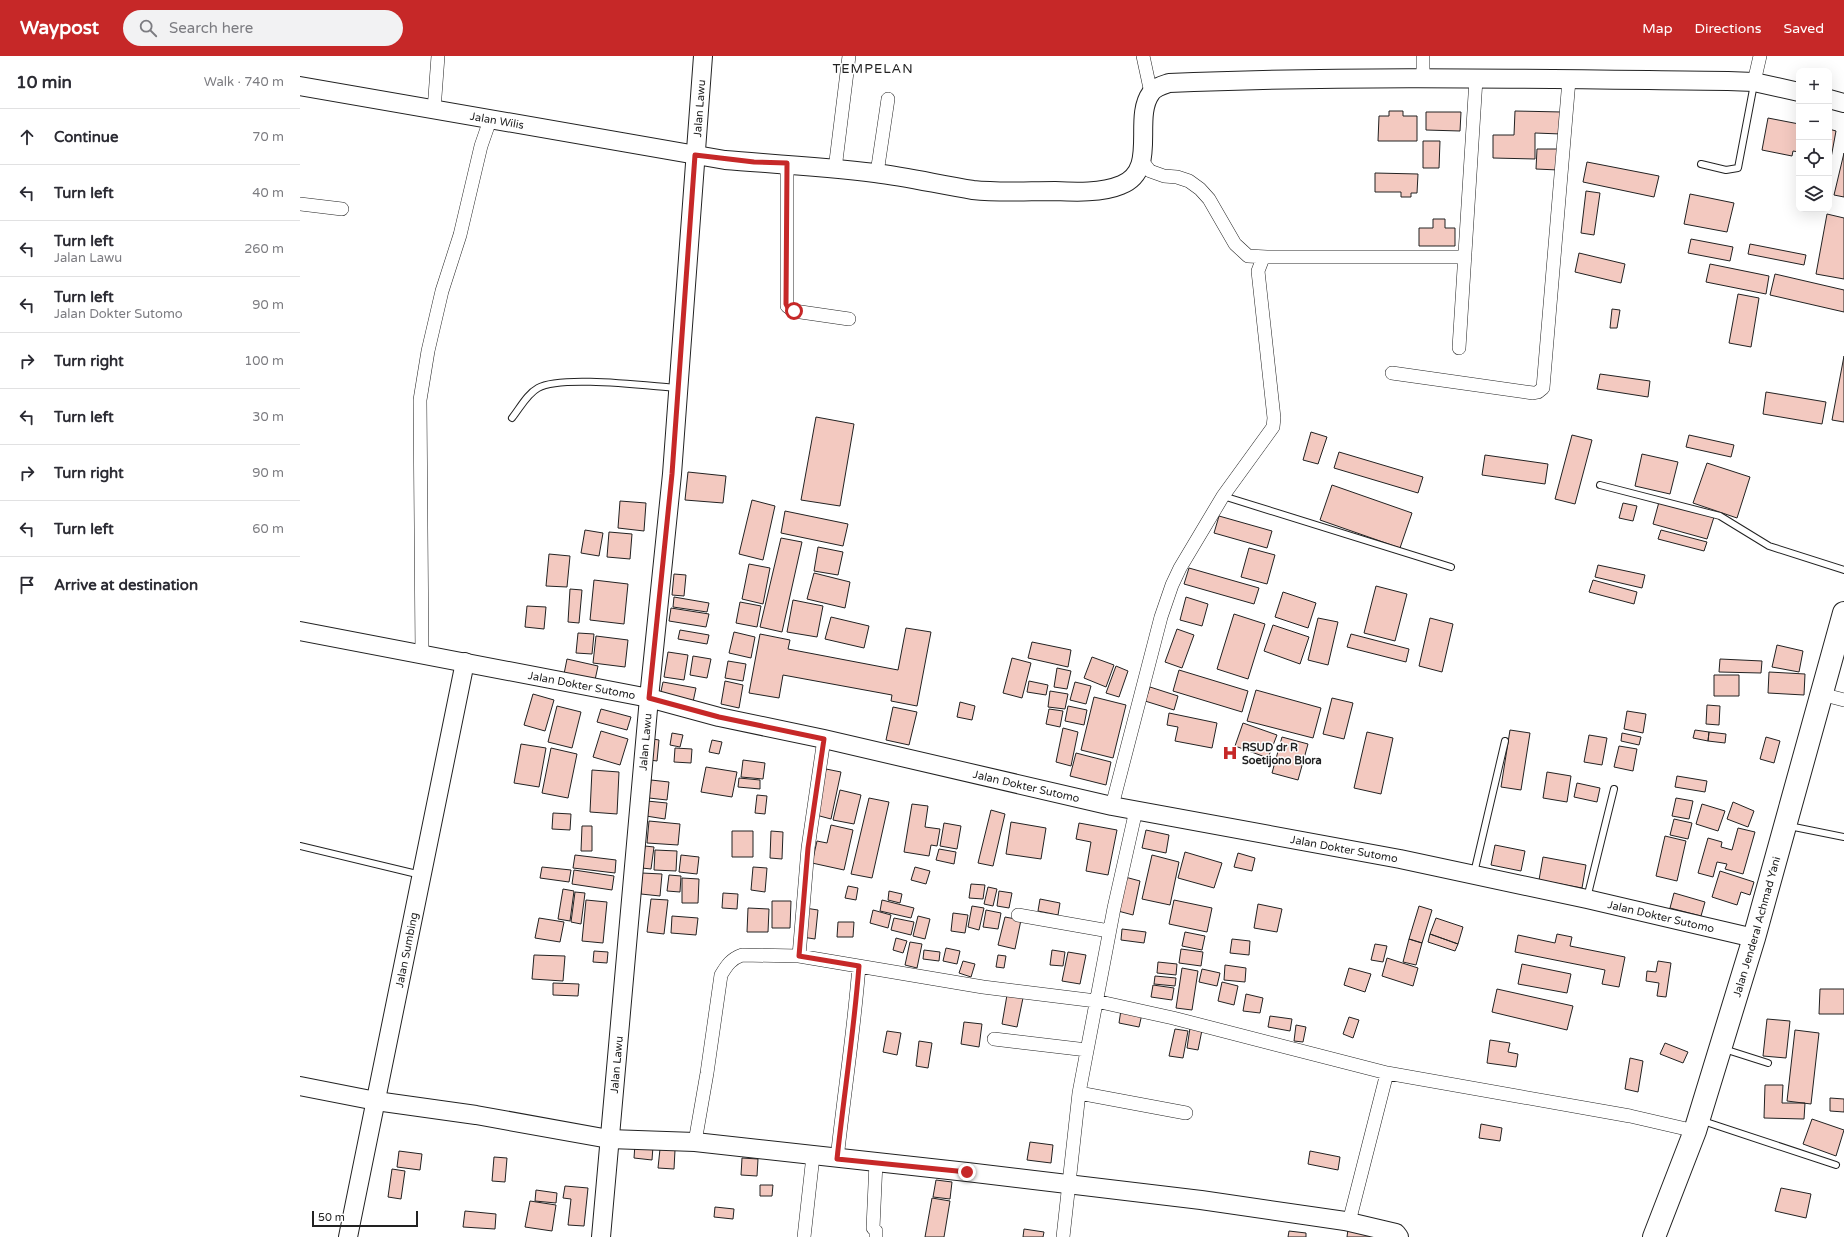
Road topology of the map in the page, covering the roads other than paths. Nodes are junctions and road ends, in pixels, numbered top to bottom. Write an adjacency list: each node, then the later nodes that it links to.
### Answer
1 (438, 56): 17 (street)
2 (703, 56): 19 (main road, Jalan Lawu)
3 (849, 56): 23 (street)
4 (1143, 56): 13 (street)
5 (1423, 56): 7 (street)
6 (1760, 56): 10 (street)
7 (1423, 78): 8 (main road); 13 (main road)
8 (1476, 79): 9 (main road); 28 (street)
9 (1569, 80): 10 (main road); 31 (street)
10 (1754, 82): 12 (main road); 22 (lane)
11 (300, 86): 17 (main road, Jalan Wilis)
12 (1796, 91)
13 (1151, 93): 20 (main road)
14 (888, 99): 24 (street)
15 (1832, 100): 16 (main road)
16 (1844, 103)
17 (434, 110): 18 (main road, Jalan Wilis)
18 (490, 120): 19 (main road, Jalan Wilis); 40 (street)
19 (695, 155): 21 (main road, Jalan Wilis); 32 (main road, Jalan Lawu)
20 (1142, 161): 24 (main road, Jalan Wilis); 27 (street)
21 (787, 163): 23 (main road, Jalan Wilis); 29 (street)
22 (1701, 164)
23 (835, 169): 24 (main road, Jalan Wilis)
24 (877, 174)
25 (300, 204): 26 (street)
26 (342, 209)
27 (1267, 256): 28 (street); 35 (street)
28 (1465, 257): 30 (street)
29 (849, 319)
30 (1459, 348)
31 (1392, 373)
32 (678, 388): 33 (lane); 43 (main road, Jalan Lawu)
33 (512, 418)
34 (1600, 485): 37 (lane)
35 (1223, 496): 36 (lane); 48 (street)
36 (1451, 567)
37 (1844, 570)
38 (1844, 613): 42 (highway, Jalan Jenderal Achmad Yani)
39 (300, 631): 40 (main road, Jalan Dokter Sutomo)
40 (422, 654): 41 (main road, Jalan Dokter Sutomo)
41 (465, 662): 43 (main road, Jalan Dokter Sutomo); 53 (main road, Jalan Sumbing)
42 (1822, 694): 44 (street); 50 (highway, Jalan Jenderal Achmad Yani)
43 (649, 698): 45 (main road, Jalan Dokter Sutomo); 72 (main road, Jalan Lawu)
44 (1844, 700)
45 (824, 739): 48 (main road, Jalan Dokter Sutomo); 59 (street)
46 (1505, 740): 54 (lane)
47 (1614, 789): 55 (lane)
48 (1112, 806): 49 (main road, Jalan Dokter Sutomo)
49 (1136, 810): 54 (main road, Jalan Dokter Sutomo); 57 (street)
50 (1786, 825): 51 (lane); 58 (highway, Jalan Jenderal Achmad Yani)
51 (1844, 837)
52 (300, 846): 53 (lane)
53 (423, 875): 69 (main road, Jalan Sumbing)
54 (1473, 875): 55 (main road, Jalan Dokter Sutomo)
55 (1587, 899): 58 (main road, Jalan Dokter Sutomo)
56 (1018, 915): 57 (street)
57 (1109, 931): 61 (street)
58 (1754, 938): 63 (highway, Jalan Jenderal Achmad Yani)
59 (799, 956): 60 (street); 73 (street)
60 (859, 966): 61 (street); 75 (street)
61 (1096, 1001): 64 (street); 66 (street)
62 (994, 1039): 64 (street)
63 (1721, 1048): 65 (lane); 71 (highway, Jalan Jenderal Achmad Yani)
64 (1087, 1050): 68 (street)
65 (1768, 1063)
66 (1387, 1073): 71 (street); 79 (street)
67 (300, 1086): 69 (main road)
68 (1079, 1093): 70 (street); 78 (street)
69 (376, 1101): 72 (main road); 80 (main road, Jalan Sumbing)
70 (1186, 1113)
71 (1697, 1125): 77 (lane); 86 (highway, Jalan Jenderal Achmad Yani)
72 (609, 1139): 73 (main road); 81 (main road, Jalan Lawu)
73 (690, 1142): 74 (main road)
74 (813, 1156): 75 (main road); 82 (street)
75 (837, 1159): 76 (main road)
76 (876, 1162): 78 (main road); 83 (street)
77 (1836, 1165)
78 (1069, 1184): 79 (main road); 84 (street)
79 (1349, 1222): 85 (main road)
80 (348, 1237)
81 (601, 1237)
82 (804, 1237)
83 (876, 1237)
84 (1063, 1237)
85 (1399, 1237)
86 (1654, 1237)

